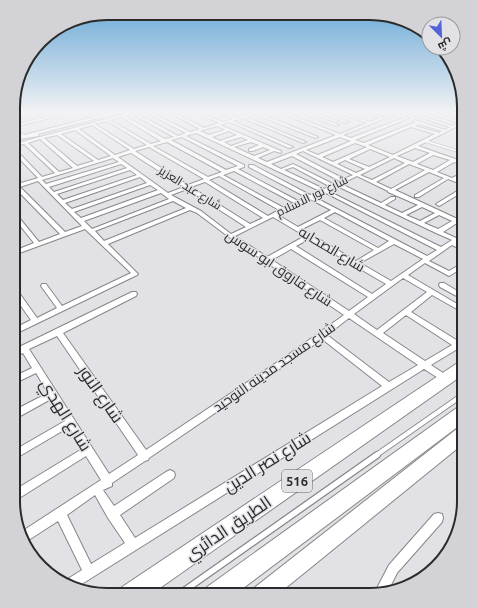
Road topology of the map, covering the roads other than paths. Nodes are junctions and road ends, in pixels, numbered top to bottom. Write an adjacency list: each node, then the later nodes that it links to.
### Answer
1 (25, 140): 62 (street)
2 (44, 140): 54 (street)
3 (66, 140): 47 (street)
4 (92, 140): 40 (street, شارع فاروق ابو سوس)
5 (116, 140): 33 (street, شارع عبد العزيز)
6 (142, 140): 23 (street)
7 (165, 140): 23 (street)
8 (166, 140): 39 (street)
9 (192, 140): 30 (street)
10 (216, 140): 21 (street)
11 (225, 140): 21 (street)
12 (251, 140): 27 (street)
13 (252, 140): 24 (street)
14 (275, 140): 28 (street)
15 (300, 140): 22 (street)
16 (327, 140): 32 (street)
17 (354, 140): 25 (street); 43 (street)
18 (376, 140): 25 (street)
19 (425, 140): 26 (street, شارع نور الاسلام)
20 (426, 140): 35 (lane)
21 (220, 142): 27 (street)
22 (304, 142)
23 (150, 145): 33 (street); 69 (street)
24 (263, 145): 31 (street); 44 (street)
25 (364, 145): 29 (street)
26 (414, 146): 37 (street); 41 (street, شارع نور الاسلام)
27 (231, 147): 44 (street)
28 (291, 147)
29 (372, 148): 41 (street); 45 (street)
30 (211, 150): 34 (street); 57 (street)
31 (251, 150)
32 (303, 150): 38 (street); 43 (street)
33 (132, 151): 40 (street); 77 (street, شارع عبد العزيز)
34 (205, 151)
35 (457, 151)
36 (200, 153): 39 (street)
37 (433, 153): 46 (street); 50 (street)
38 (292, 154): 51 (street); 70 (street)
39 (195, 155): 60 (street)
40 (114, 156): 47 (street); 49 (street, شارع فاروق ابو سوس)
41 (393, 156): 50 (street); 56 (street, شارع نور الاسلام)
42 (20, 157): 68 (street)
43 (318, 157): 52 (street)
44 (254, 158): 51 (street)
45 (346, 159): 52 (street); 56 (street)
46 (454, 160): 48 (street); 61 (street)
47 (97, 161): 54 (street)
48 (457, 161)
49 (122, 162): 55 (street, شارع فاروق ابو سوس); 76 (street)
50 (411, 163): 59 (street); 72 (street)
51 (267, 164): 58 (street)
52 (334, 164): 65 (street)
53 (251, 166): 84 (street)
54 (76, 168): 62 (street)
55 (131, 168): 63 (street, شارع فاروق ابو سوس); 83 (street)
56 (368, 168): 65 (street, شارع نور الاسلام)
57 (235, 169): 60 (street); 89 (street)
58 (281, 170): 75 (street); 79 (street)
59 (429, 170): 61 (street); 80 (street)
60 (226, 172): 64 (street)
61 (434, 172): 67 (street)
62 (58, 173): 68 (street)
63 (140, 175): 73 (street, شارع فاروق ابو سوس); 88 (street)
64 (220, 175): 69 (street); 94 (street)
65 (355, 175): 70 (street, شارع نور الاسلام); 72 (street)
66 (457, 176): 67 (street)
67 (450, 178): 71 (street); 85 (street)
68 (40, 179): 74 (street); 76 (street)
69 (207, 180): 77 (street); 100 (street)
70 (343, 180): 75 (street, شارع نور الاسلام)
71 (457, 181)
72 (372, 182): 80 (street)
73 (151, 183): 82 (street, شارع فاروق ابو سوس); 96 (street)
74 (20, 185)
75 (335, 185): 79 (street, شارع نور الاسلام); 92 (street)
76 (45, 186): 83 (street)
77 (188, 187): 82 (street); 106 (street, شارع عبد العزيز)
78 (20, 189): 110 (street)
79 (323, 190): 84 (street, شارع نور الاسلام); 121 (street)
80 (390, 191): 90 (street)
81 (457, 192): 91 (street)
82 (164, 193): 87 (street, شارع فاروق ابو سوس); 102 (street)
83 (53, 194): 88 (street)
84 (310, 196): 89 (street, شارع نور الاسلام); 95 (street)
85 (416, 196)
86 (393, 198): 92 (street)
87 (173, 199): 93 (street, شارع فاروق ابو سوس); 107 (street)
88 (62, 202): 96 (street)
89 (297, 203): 94 (street, شارع نور الاسلام)
90 (421, 204): 97 (street); 99 (street)
91 (439, 204)
92 (381, 205): 99 (street)
93 (190, 208): 111 (street, شارع فاروق ابو سوس); 117 (street)
94 (283, 210): 98 (street, شارع نور الاسلام)
95 (335, 210): 101 (street); 114 (street)
96 (71, 211): 102 (street)
97 (438, 213): 103 (street); 105 (street)
98 (273, 214): 100 (street, شارع نور الاسلام); 108 (street, شارع الصحابه)
99 (402, 215): 105 (street)
100 (267, 218): 106 (street, شارع نور الاسلام)
101 (320, 218): 108 (street); 120 (street)
102 (81, 220): 107 (street)
103 (456, 221): 109 (street)
104 (20, 223): 116 (street)
105 (420, 223): 109 (street)
106 (249, 226): 111 (street, شارع نور الاسلام)
107 (89, 229): 110 (street); 117 (street)
108 (298, 229): 112 (street, شارع الصحابه)
109 (438, 232): 115 (street)
110 (64, 235): 116 (street)
111 (230, 236): 123 (street, شارع فاروق ابو سوس)
112 (310, 236): 119 (street); 125 (street, شارع الصحابه)
113 (457, 240): 115 (street, شارع مسجد مدينه التوحيد)
114 (394, 241): 120 (street); 124 (street)
115 (454, 242): 118 (street); 121 (street, شارع مسجد مدينه التوحيد)
116 (38, 244): 122 (street)
117 (104, 244): 137 (street)
118 (457, 244)
119 (291, 246): 123 (street); 134 (street)
120 (378, 250): 125 (street)
121 (442, 250): 124 (street, شارع مسجد مدينه التوحيد)
122 (20, 251)
123 (267, 260): 139 (street, شارع فاروق ابو سوس)
124 (426, 260): 126 (street); 127 (street, شارع مسجد مدينه التوحيد)
125 (356, 263): 128 (street, شارع الصحابه)
126 (457, 269)
127 (403, 276): 128 (street, شارع مسجد مدينه التوحيد); 131 (street)
128 (391, 284): 134 (street, شارع مسجد مدينه التوحيد)
129 (442, 285): 133 (street)
130 (44, 286): 137 (street)
131 (431, 292): 136 (street); 138 (street)
132 (134, 294): 142 (street)
133 (457, 294)
134 (372, 298): 139 (street, شارع مسجد مدينه التوحيد)
135 (20, 299): 140 (street)
136 (457, 307)
137 (61, 309): 140 (street)
138 (406, 312): 144 (street); 145 (street)
139 (348, 314): 143 (street, شارع مسجد مدينه التوحيد); 144 (street, شارع فاروق ابو سوس)
140 (35, 321): 141 (street)
141 (20, 328)
142 (58, 332): 147 (street); 163 (street, شارع النور)
143 (321, 334): 154 (street); 163 (street, شارع مسجد مدينه التوحيد)
144 (377, 334): 149 (street, شارع فاروق ابو سوس)
145 (457, 341)
146 (457, 345): 149 (street, شارع نصر الدين)
147 (24, 348): 148 (street); 150 (street, شارع الهدي)
148 (20, 350)
149 (423, 365): 153 (street, شارع فاروق ابو سوس); 154 (street, شارع نصر الدين)
150 (37, 369): 152 (street); 155 (street, شارع الهدي)
151 (457, 371): 153 (highway, الطريق الدائري / 516)
152 (20, 378)
153 (446, 379): 176 (highway, الطريق الدائري / 516)
154 (388, 386): 172 (street, شارع نصر الدين)
155 (53, 394): 157 (street); 159 (street, شارع الهدي)
156 (457, 399): 177 (lane)
157 (20, 412)
158 (457, 417): 178 (highway)
159 (70, 422): 161 (street, شارع الهدي); 162 (street)
160 (457, 439): 179 (highway)
161 (88, 450): 165 (street, شارع الهدي); 167 (street)
162 (20, 452)
163 (145, 457): 165 (street, شارع مسجد مدينه التوحيد)
164 (170, 475): 169 (street)
165 (108, 482): 166 (street, شارع مسجد مدينه التوحيد)
166 (97, 489): 168 (street, شارع مسجد مدينه التوحيد); 169 (street)
167 (20, 493)
168 (60, 513): 171 (street, شارع مسجد مدينه التوحيد); 173 (street)
169 (112, 514): 172 (street)
170 (438, 518): 175 (street)
171 (27, 535)
172 (133, 545): 173 (street, شارع نصر الدين)
173 (88, 573): 174 (street, شارع نصر الدين)
174 (75, 581)
175 (384, 587)
176 (140, 588)
177 (188, 588)
178 (225, 588)
179 (270, 588)

